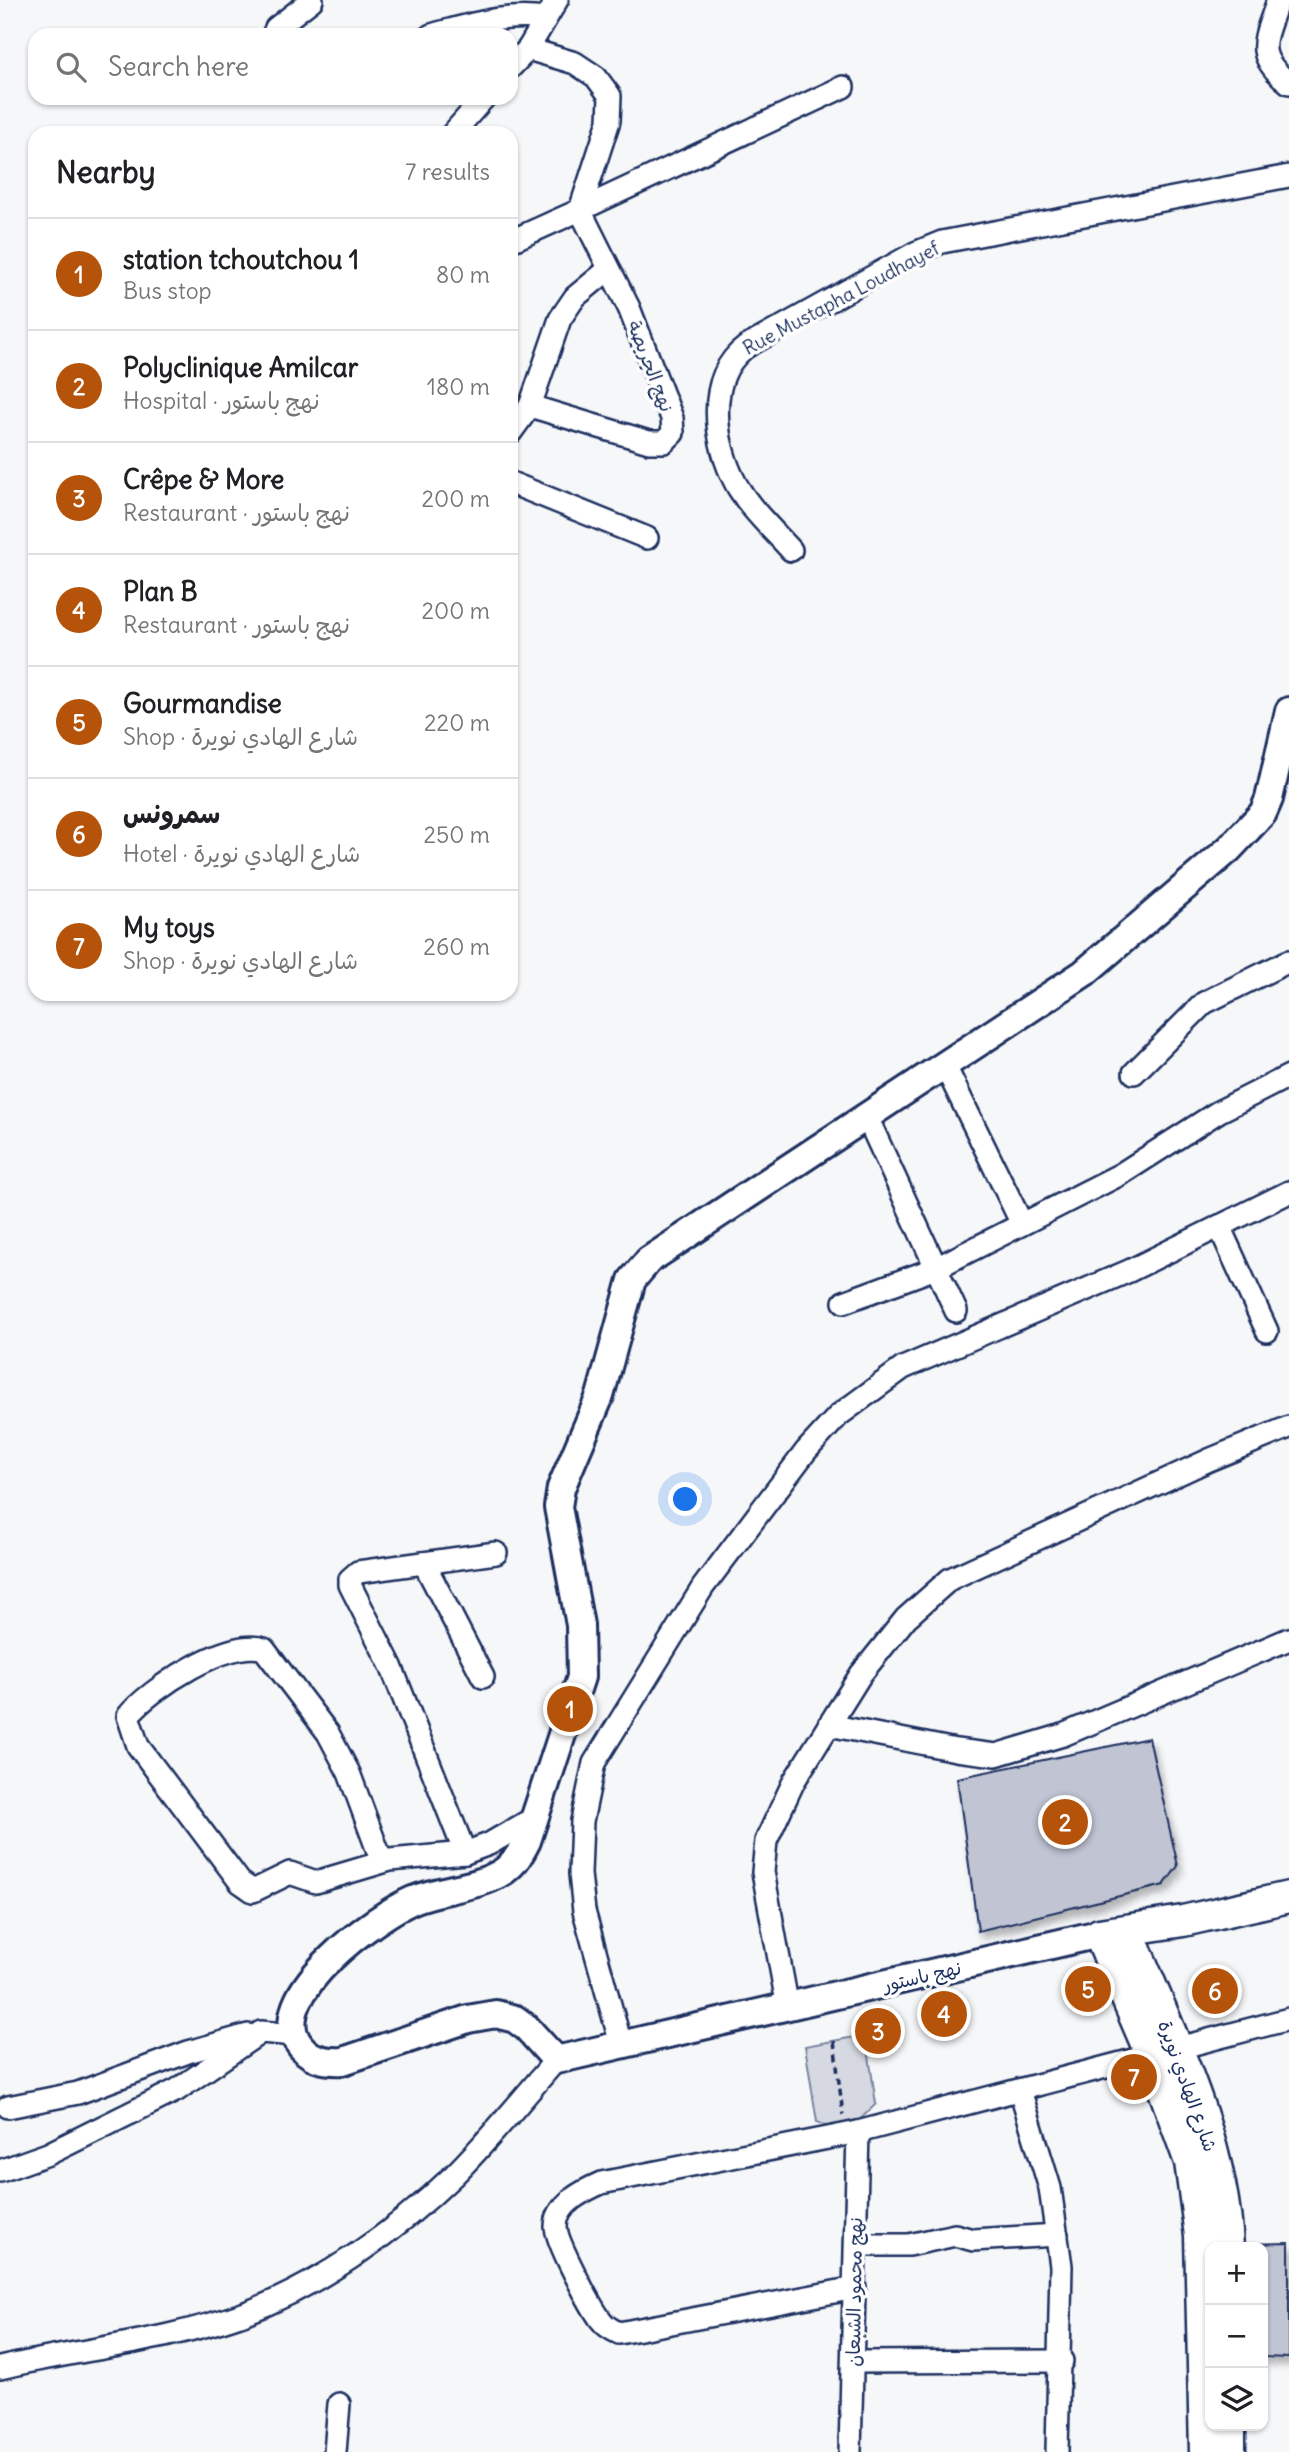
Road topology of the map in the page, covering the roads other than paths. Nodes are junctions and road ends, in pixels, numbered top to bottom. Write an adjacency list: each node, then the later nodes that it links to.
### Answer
1 (313, 0): 5 (street)
2 (557, 0): 4 (street)
3 (1278, 0): 9 (street)
4 (545, 19): 6 (street); 7 (street)
5 (276, 28)
6 (456, 28)
7 (527, 49): 8 (street); 14 (street)
8 (518, 59)
9 (1289, 83)
10 (843, 87): 14 (street)
11 (478, 105): 12 (street)
12 (459, 126)
13 (1289, 176): 21 (street, Rue Mustapha Loudhayef)
14 (580, 210): 15 (street); 16 (street, نهج الجريصة)
15 (518, 238)
16 (609, 269): 17 (street); 17 (street, نهج الجريصة)
17 (530, 406): 18 (street)
18 (518, 422)
19 (518, 486): 20 (street)
20 (647, 538)
21 (792, 550)
22 (1289, 711): 24 (street)
23 (1289, 961): 25 (street)
24 (945, 1066): 27 (street); 29 (street)
25 (1134, 1073)
26 (1289, 1076): 29 (street)
27 (866, 1115): 31 (street); 41 (street)
28 (1289, 1192): 30 (street)
29 (1022, 1224): 31 (street)
30 (1219, 1226): 34 (street); 50 (street)
31 (936, 1268): 32 (street); 33 (street)
32 (844, 1302)
33 (956, 1311)
34 (1267, 1331)
35 (1289, 1427): 40 (street)
36 (496, 1553): 37 (street)
37 (424, 1563): 39 (street); 42 (street)
38 (1289, 1639): 40 (street)
39 (483, 1677)
40 (829, 1725): 46 (street)
41 (534, 1818): 42 (street); 49 (street)
42 (465, 1853): 43 (street)
43 (382, 1862): 43 (street)
44 (1289, 1897): 45 (main road, نهج باستور)
45 (1114, 1933): 46 (street, نهج باستور); 51 (main road, شارع الهادي نويرة)
46 (788, 2008): 50 (street, نهج باستور)
47 (1289, 2019): 51 (street)
48 (261, 2032): 49 (street); 54 (street); 56 (street)
49 (294, 2035): 52 (street)
50 (621, 2044): 52 (street, نهج باستور)
51 (1164, 2052): 53 (street); 58 (main road, شارع الهادي نويرة); 69 (main road, شارع الهادي نويرة)
52 (556, 2060): 63 (street)
53 (1020, 2090): 55 (street); 57 (street)
54 (8, 2107)
55 (851, 2133): 59 (street, نهج محمود الشبعان); 60 (street)
56 (0, 2171)
57 (1057, 2235): 59 (street); 61 (street)
58 (1227, 2242)
59 (856, 2245): 60 (street, نهج محمود الشبعان)
60 (855, 2288): 62 (street, نهج محمود الشبعان)
61 (1062, 2361): 62 (street); 68 (street)
62 (853, 2362): 67 (street, نهج محمود الشبعان)
63 (0, 2368)
64 (339, 2404): 66 (street)
65 (1230, 2431): 70 (main road)
66 (335, 2452)
67 (850, 2452)
68 (1057, 2452)
69 (1205, 2452)
70 (1230, 2452)

